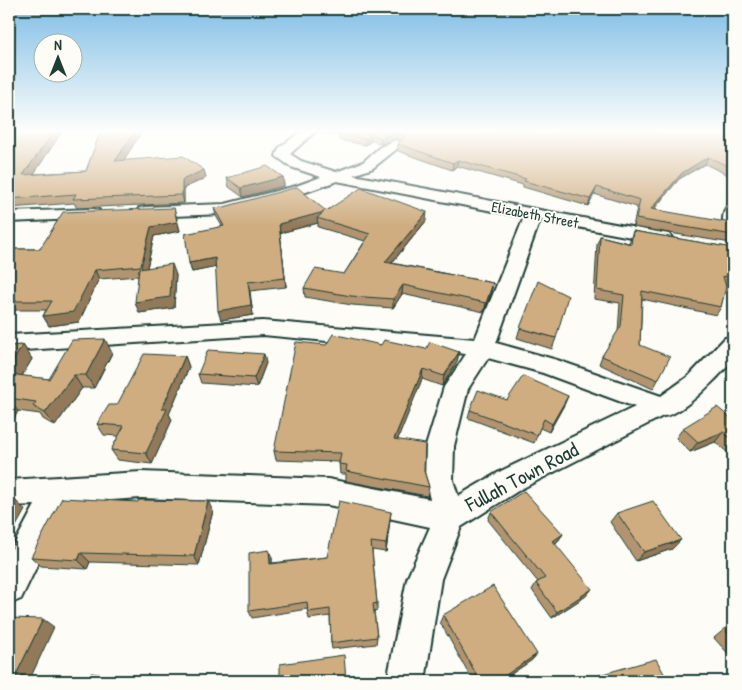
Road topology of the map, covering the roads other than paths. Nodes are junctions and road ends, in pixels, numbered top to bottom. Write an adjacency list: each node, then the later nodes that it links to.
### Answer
1 (293, 162): 3 (street, Elizabeth Street)
2 (371, 162): 3 (street)
3 (338, 177): 5 (street); 7 (street, Elizabeth Street)
4 (733, 209): 9 (street)
5 (133, 213)
6 (104, 214): 8 (street)
7 (533, 215): 10 (street, Elizabeth Street); 13 (street)
8 (9, 217)
9 (733, 230)
10 (675, 240)
11 (9, 344): 13 (street)
12 (733, 344): 14 (street, Fullah Town Road)
13 (483, 348): 14 (street); 17 (street)
14 (665, 407): 17 (street, Fullah Town Road)
15 (58, 490): 16 (street); 17 (street); 18 (street)
16 (9, 493)
17 (450, 517): 19 (street, Fullah Town Road)
18 (9, 587)
19 (406, 681)

